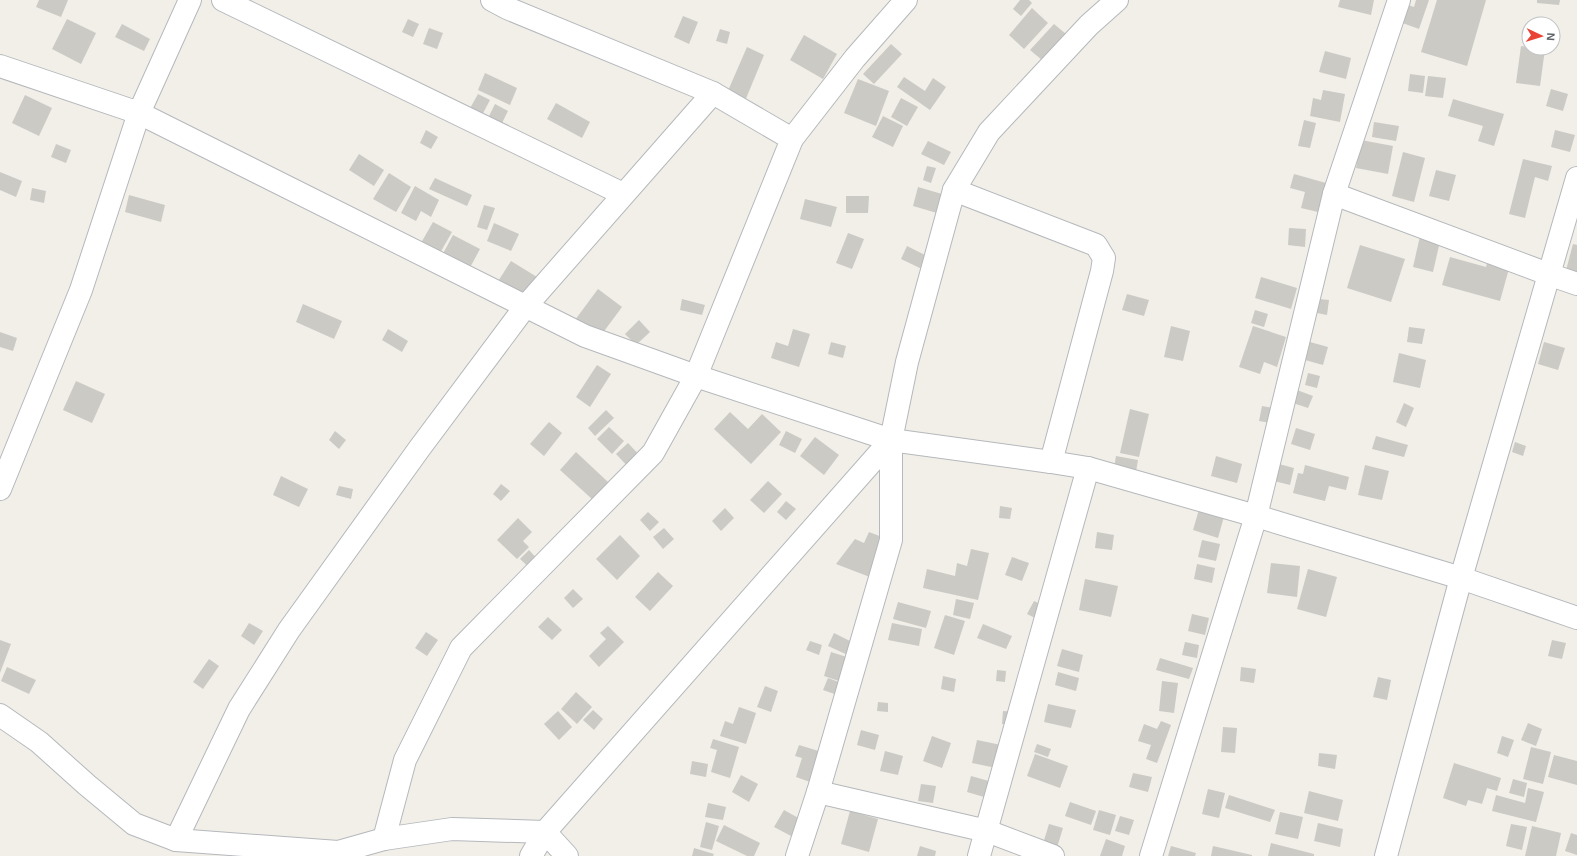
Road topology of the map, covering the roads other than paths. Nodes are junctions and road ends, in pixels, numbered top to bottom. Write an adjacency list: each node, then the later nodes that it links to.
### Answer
1 (190, 0): 9 (street)
2 (223, 0): 13 (street)
3 (492, 0): 8 (street)
4 (906, 0): 10 (street)
5 (1117, 0): 12 (street)
6 (1399, 0): 14 (street)
7 (0, 66): 9 (street)
8 (713, 92): 10 (street); 13 (street)
9 (139, 113): 17 (street); 22 (street)
10 (792, 139): 18 (street)
11 (1577, 178): 15 (street)
12 (954, 190): 19 (street); 20 (street)
13 (623, 194): 17 (street)
14 (1334, 194): 15 (street); 23 (street)
15 (1548, 274): 16 (street); 24 (street)
16 (1577, 284)
17 (526, 307): 18 (street); 31 (street)
18 (696, 376): 19 (street); 30 (street)
19 (891, 440): 20 (street); 27 (street); 29 (street)
20 (1052, 462): 21 (street)
21 (1088, 468): 23 (street); 28 (street)
22 (0, 489)
23 (1256, 516): 24 (street); 37 (street)
24 (1461, 578): 25 (street); 38 (street)
25 (1577, 618)
26 (0, 715): 31 (street)
27 (818, 792): 28 (street); 34 (street)
28 (987, 831): 35 (street); 36 (street)
29 (545, 832): 30 (street); 32 (street); 33 (street)
30 (384, 839): 31 (street)
31 (176, 840)
32 (531, 856)
33 (567, 856)
34 (797, 856)
35 (979, 856)
36 (1053, 856)
37 (1151, 856)
38 (1386, 856)

